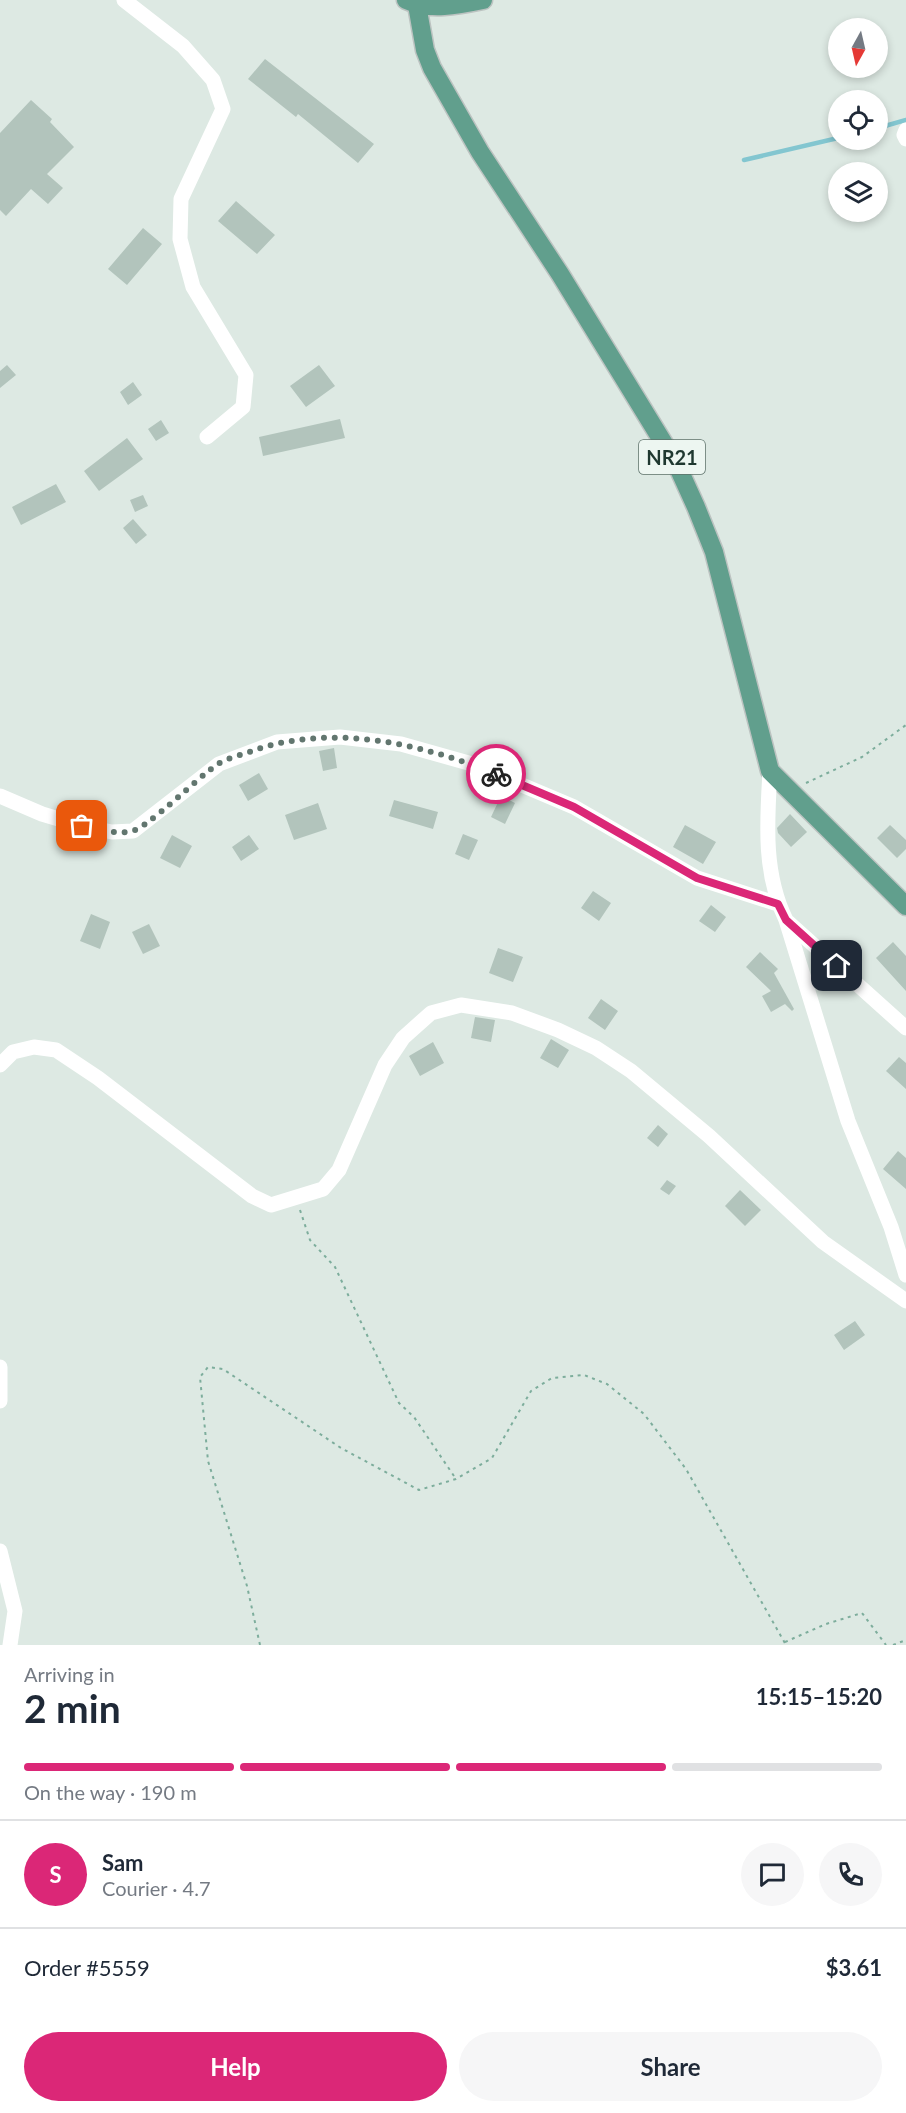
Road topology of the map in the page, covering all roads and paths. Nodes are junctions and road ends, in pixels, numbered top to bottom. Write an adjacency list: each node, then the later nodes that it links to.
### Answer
1 (124, 0): 6 (street)
2 (483, 0): 3 (main road)
3 (411, 3): 8 (main road, NR21)
4 (906, 130): 5 (street)
5 (906, 139)
6 (207, 437)
7 (906, 724): 9 (path)
8 (770, 771): 9 (main road); 11 (street)
9 (790, 790): 12 (main road)
10 (0, 796): 11 (street)
11 (778, 904): 13 (street)
12 (906, 906)
13 (786, 920): 14 (street); 17 (street)
14 (906, 1028)
15 (0, 1065): 16 (street)
16 (296, 1199): 18 (street); 21 (path)
17 (906, 1275)
18 (906, 1301)
19 (0, 1367): 20 (street)
20 (0, 1401)
21 (456, 1479): 24 (path); 26 (path)
22 (0, 1551): 25 (street)
23 (906, 1640): 28 (path)
24 (785, 1644): 27 (path)
25 (10, 1645)
26 (260, 1645)
27 (886, 1645)
28 (893, 1645)

